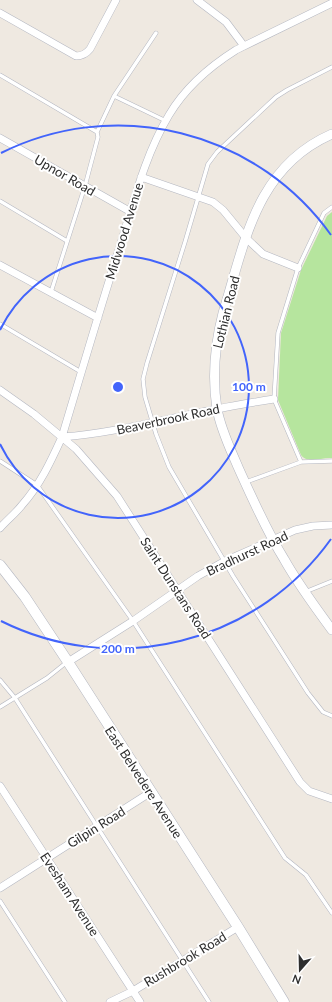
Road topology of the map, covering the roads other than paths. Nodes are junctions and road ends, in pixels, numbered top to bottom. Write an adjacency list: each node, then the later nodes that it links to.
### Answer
1 (116, 0): 4 (street)
2 (197, 0): 6 (street)
3 (332, 3): 6 (street, Midwood Avenue)
4 (0, 13)
5 (156, 33): 9 (lane)
6 (244, 46): 10 (street, Midwood Avenue)
7 (332, 67): 16 (lane)
8 (0, 75): 11 (lane)
9 (114, 96): 10 (lane); 11 (lane)
10 (166, 121): 14 (street, Midwood Avenue)
11 (97, 132): 15 (lane)
12 (332, 134): 20 (street, Lothian Road)
13 (0, 138): 15 (street, Upnor Road)
14 (141, 177): 16 (street); 19 (street, Midwood Avenue)
15 (85, 186): 19 (street, Upnor Road); 21 (lane)
16 (198, 196): 20 (street); 31 (lane)
17 (0, 201): 21 (lane)
18 (332, 207): 23 (lane)
19 (131, 212): 25 (street, Midwood Avenue)
20 (246, 238): 23 (street); 30 (street, Lothian Road)
21 (67, 241): 24 (lane)
22 (0, 264): 24 (street)
23 (298, 268): 29 (lane)
24 (51, 292): 25 (street)
25 (98, 318): 27 (street, Midwood Avenue)
26 (0, 324): 27 (lane)
27 (81, 372): 32 (street, Midwood Avenue)
28 (0, 390): 32 (street, Saint Dunstans Road)
29 (274, 399): 30 (street, Beaverbrook Road); 35 (lane)
30 (217, 409): 31 (street, Beaverbrook Road); 36 (street, Lothian Road)
31 (152, 424): 32 (street, Beaverbrook Road); 41 (lane)
32 (62, 438): 37 (street, Midwood Avenue); 44 (street, Saint Dunstans Road)
33 (0, 461): 37 (lane)
34 (332, 461): 35 (lane)
35 (301, 462): 36 (lane)
36 (245, 482): 40 (street, Lothian Road)
37 (37, 485): 39 (street, Midwood Avenue); 46 (lane)
38 (332, 525): 40 (street, Bradhurst Road)
39 (0, 528)
40 (273, 540): 41 (street, Bradhurst Road); 45 (street, Lothian Road)
41 (225, 561): 44 (street, Bradhurst Road); 52 (lane)
42 (0, 565): 48 (main road, East Belvedere Avenue)
43 (332, 581): 45 (lane)
44 (178, 590): 46 (street, Bradhurst Road); 55 (street, Saint Dunstans Road)
45 (305, 592): 47 (street, Lothian Road)
46 (132, 621): 48 (street, Bradhurst Road); 60 (lane)
47 (332, 630)
48 (68, 662): 50 (lane); 54 (main road, East Belvedere Avenue)
49 (0, 680): 50 (lane)
50 (15, 698): 51 (lane); 56 (lane)
51 (0, 707)
52 (332, 716)
53 (0, 786): 57 (street, Evesham Avenue)
54 (151, 792): 56 (street, Gilpin Road); 61 (main road, East Belvedere Avenue)
55 (332, 800)
56 (98, 826): 57 (street, Gilpin Road); 62 (lane)
57 (47, 858): 58 (street, Gilpin Road); 63 (street, Evesham Avenue)
58 (0, 888)
59 (0, 901): 64 (lane)
60 (332, 913)
61 (238, 927): 62 (street, Rushbrook Road); 68 (main road, East Belvedere Avenue)
62 (183, 961): 63 (street, Rushbrook Road); 67 (lane)
63 (133, 991): 65 (street, Rushbrook Road); 66 (street, Evesham Avenue)
64 (64, 1002)
65 (110, 1002)
66 (140, 1002)
67 (209, 1002)
68 (284, 1002)

